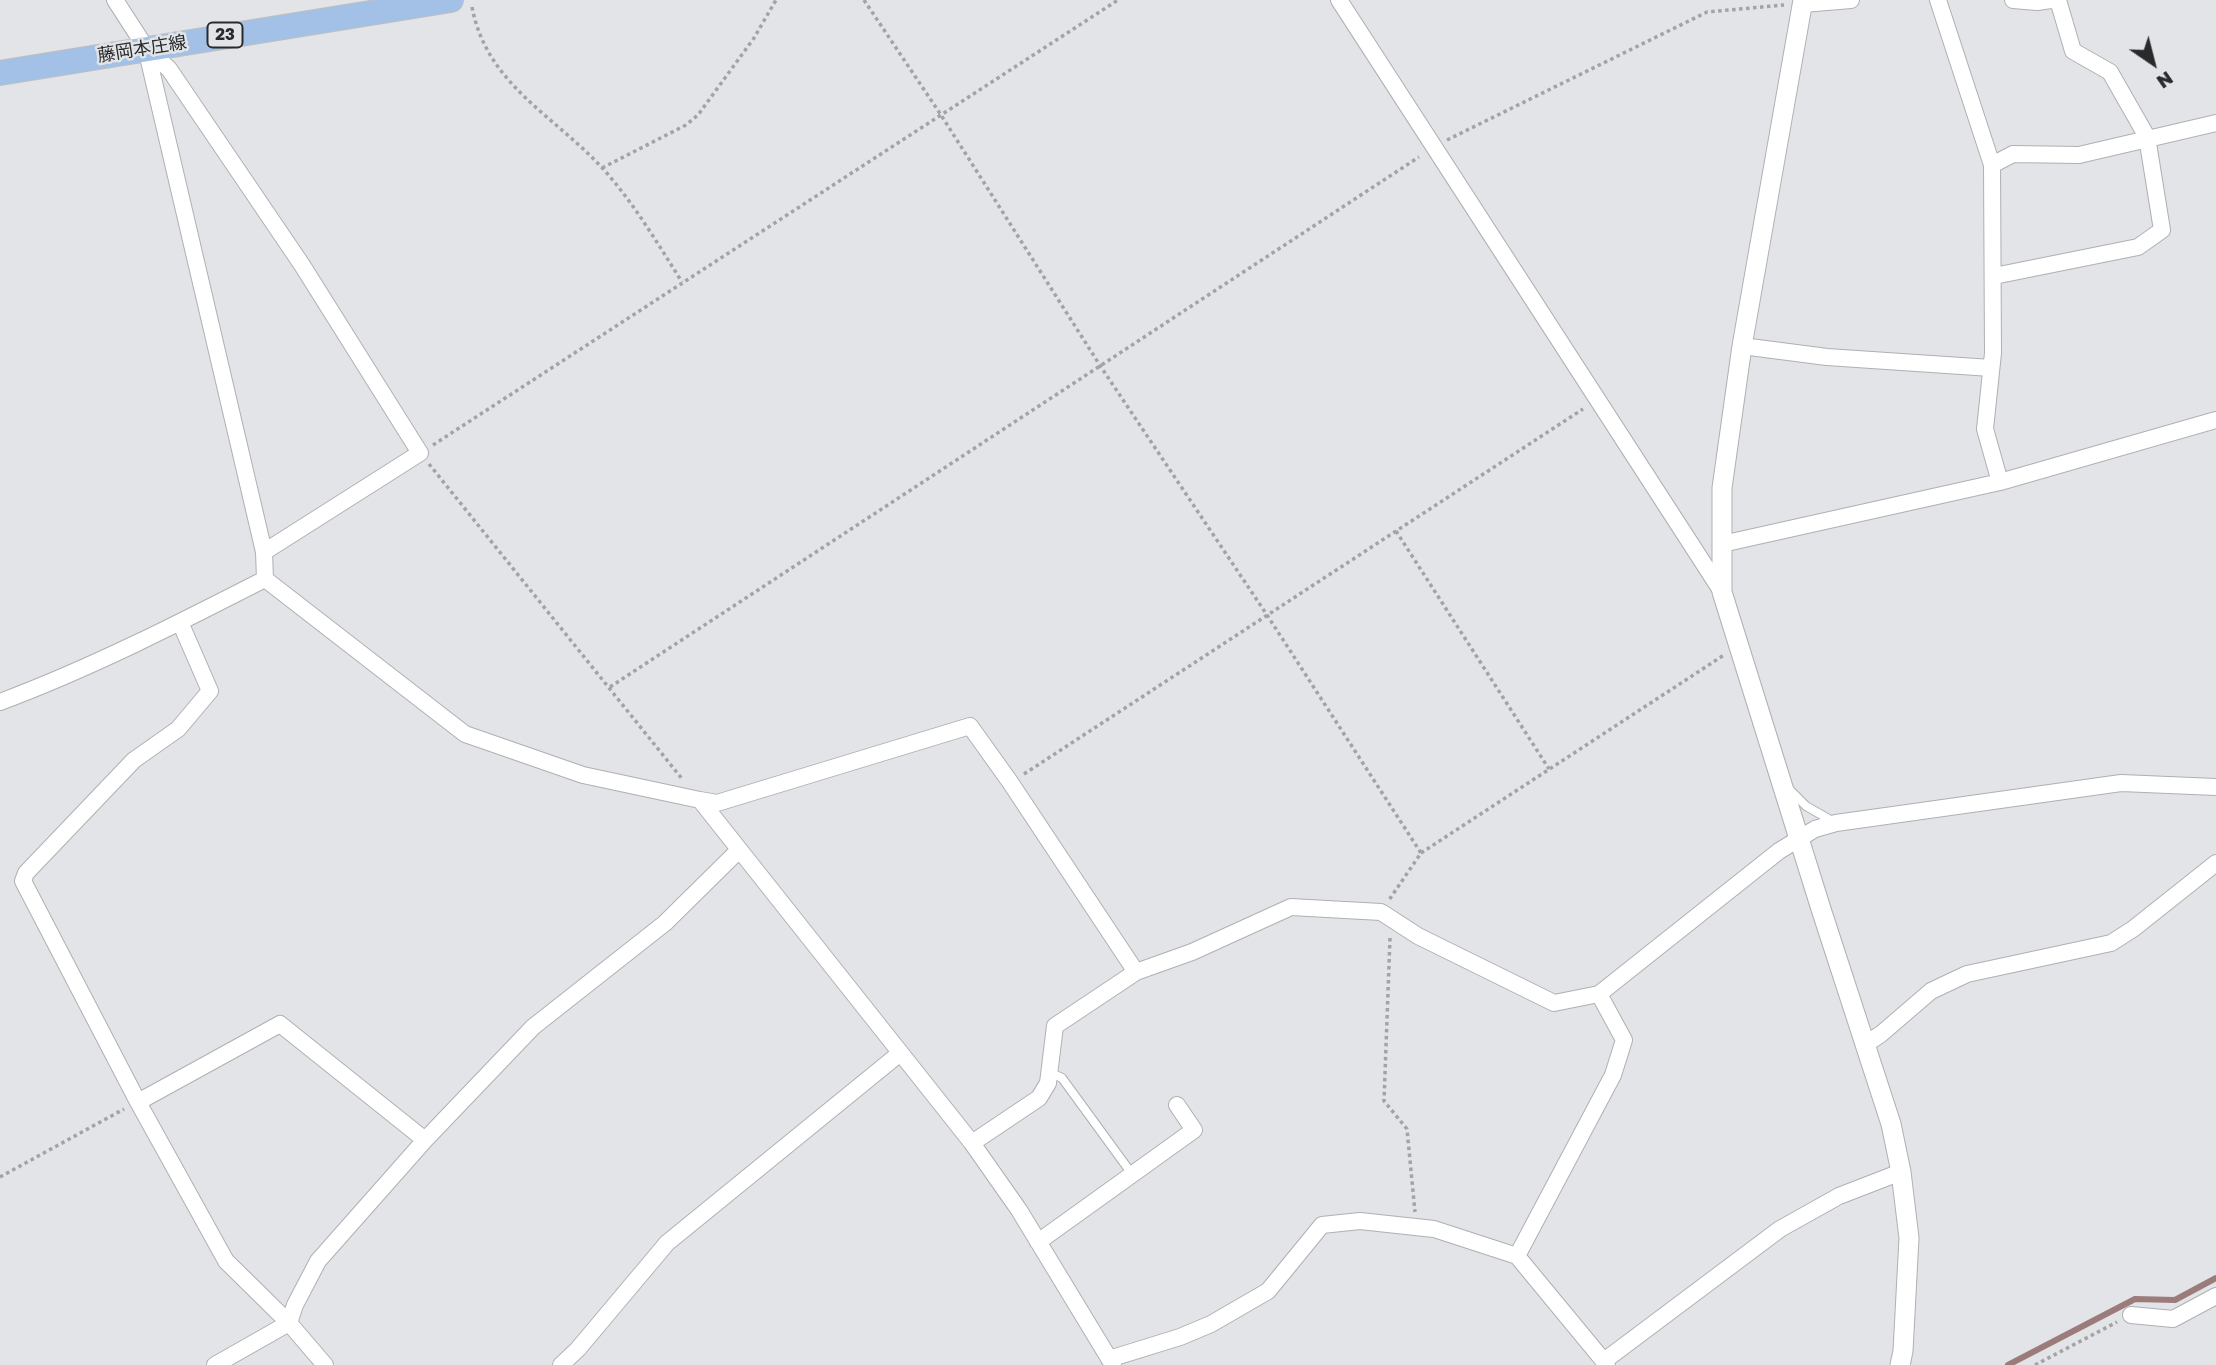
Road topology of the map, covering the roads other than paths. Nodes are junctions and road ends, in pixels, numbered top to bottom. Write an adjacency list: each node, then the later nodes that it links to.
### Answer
1 (115, 0): 10 (street)
2 (451, 0): 10 (main road, 藤岡本庄線 / 23)
3 (1339, 0): 23 (street)
4 (1851, 0): 9 (street)
5 (1938, 0): 14 (street)
6 (2013, 0): 7 (street)
7 (2051, 0)
8 (2058, 0): 13 (street)
9 (1803, 2): 16 (street)
10 (146, 48): 11 (main road, 藤岡本庄線 / 23); 21 (street); 21 (street)
11 (0, 73)
12 (2216, 123): 13 (street)
13 (2147, 137): 14 (street); 15 (street)
14 (1992, 165): 15 (street)
15 (1994, 276): 17 (street)
16 (1742, 346): 17 (street); 20 (street)
17 (1991, 368): 19 (street)
18 (2216, 420): 19 (street)
19 (2000, 482): 20 (street)
20 (1721, 544): 23 (street)
21 (264, 552): 22 (street)
22 (265, 579): 24 (street); 28 (street)
23 (1721, 593): 26 (street)
24 (180, 622): 25 (street); 38 (street)
25 (0, 702)
26 (1777, 773): 29 (lane); 30 (street)
27 (2216, 787): 29 (street)
28 (700, 800): 31 (street); 33 (street)
29 (1836, 823): 30 (street)
30 (1799, 838): 34 (street); 35 (street)
31 (739, 850): 36 (street); 40 (street)
32 (2216, 863): 35 (street)
33 (1136, 972): 34 (street); 37 (street)
34 (1599, 994): 45 (street)
35 (1866, 1044): 42 (street)
36 (900, 1054): 41 (street); 53 (street)
37 (1049, 1072): 41 (street); 43 (lane)
38 (138, 1102): 40 (street); 48 (street)
39 (1177, 1105): 43 (street)
40 (425, 1140): 48 (street)
41 (972, 1143): 44 (street)
42 (1901, 1172): 50 (street); 54 (street)
43 (1132, 1174): 44 (street)
44 (1038, 1242): 49 (street)
45 (1517, 1256): 49 (street); 50 (street)
46 (2216, 1296): 47 (street)
47 (2131, 1315)
48 (289, 1323): 51 (street); 52 (street)
49 (1111, 1362)
50 (1606, 1363)
51 (215, 1365)
52 (325, 1365)
53 (561, 1365)
54 (1900, 1365)

